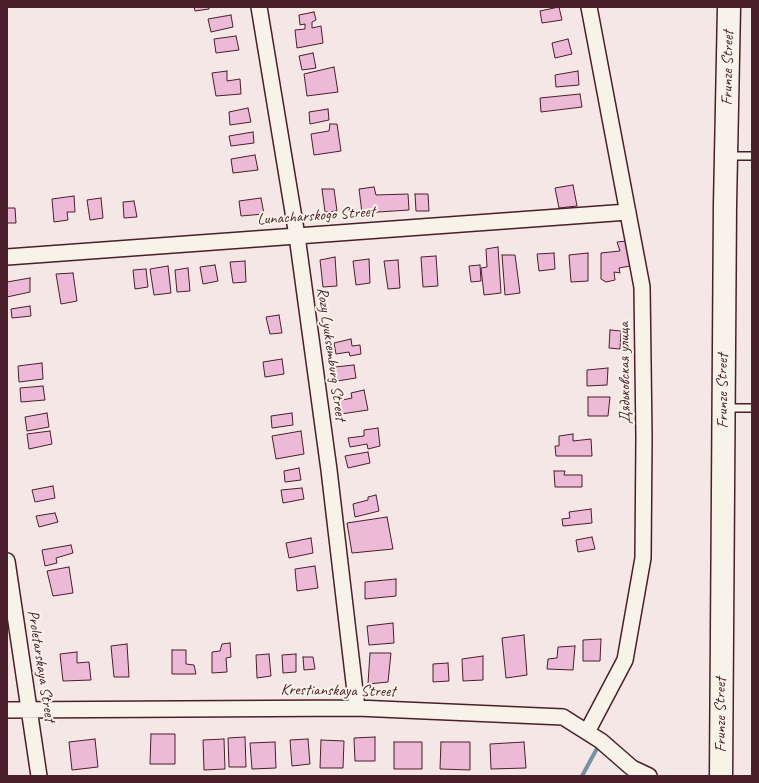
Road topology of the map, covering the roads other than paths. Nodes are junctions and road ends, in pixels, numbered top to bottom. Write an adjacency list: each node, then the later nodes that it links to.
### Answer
1 (259, 7): 7 (street, Rozy Lyuksemburg Street)
2 (590, 7): 6 (street, Дядьковская улица)
3 (730, 7): 4 (main road, Frunze Street)
4 (726, 156): 5 (lane); 9 (main road, Frunze Street)
5 (752, 156)
6 (628, 212): 7 (street, Lunacharskogo Street); 15 (street, Дядьковская улица)
7 (296, 236): 8 (street, Lunacharskogo Street); 12 (street, Rozy Lyuksemburg Street)
8 (7, 257)
9 (723, 408): 10 (lane); 19 (main road, Frunze Street)
10 (752, 408)
11 (7, 562): 14 (street, Proletarskaya Street)
12 (357, 708): 14 (street, Krestianskaya Street); 15 (street, Krestianskaya Street)
13 (7, 710): 14 (street, Krestianskaya Street)
14 (31, 710): 17 (street, Proletarskaya Street)
15 (587, 732): 16 (street, Krestianskaya Street)
16 (630, 772): 18 (street, Krestianskaya Street)
17 (39, 776)
18 (649, 776)
19 (721, 776)

